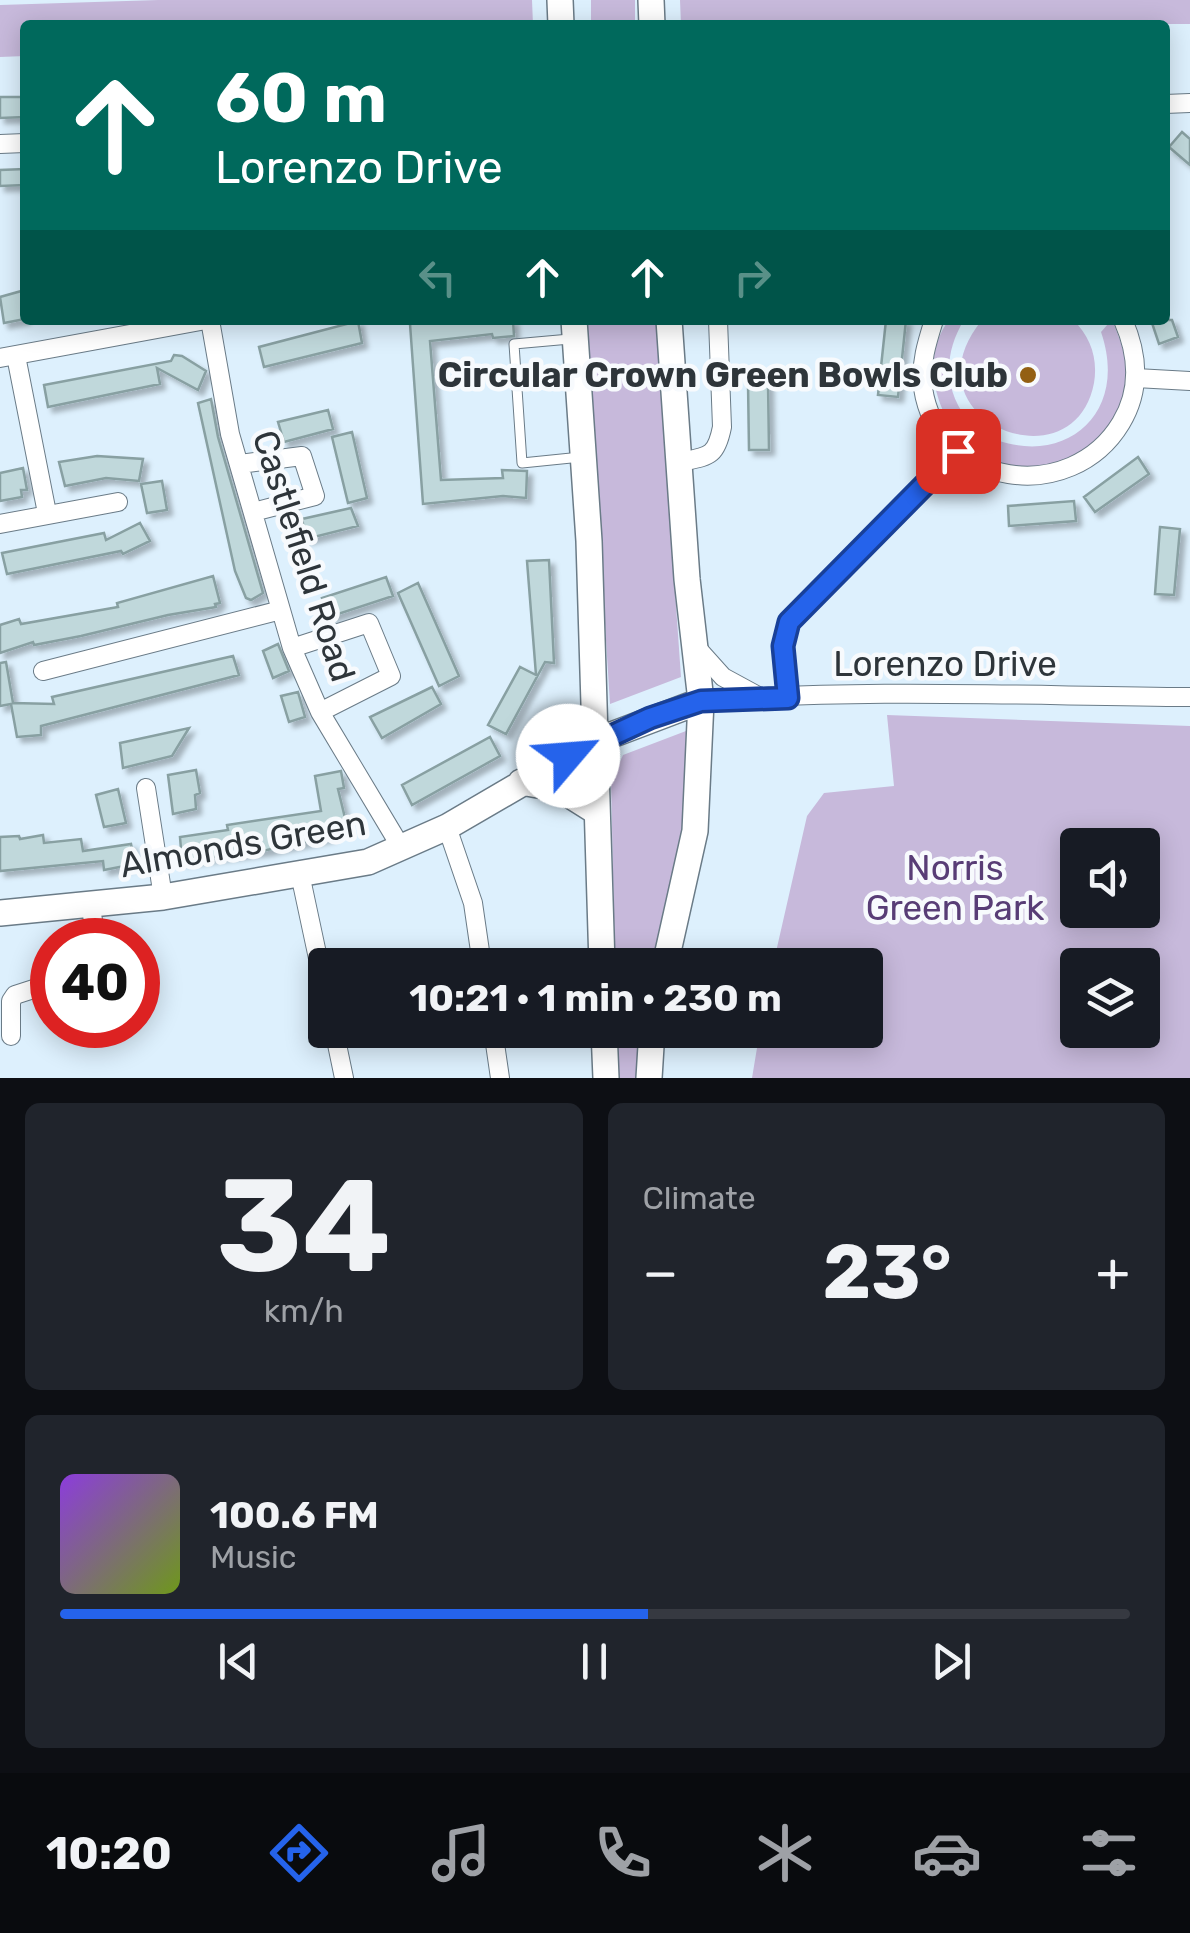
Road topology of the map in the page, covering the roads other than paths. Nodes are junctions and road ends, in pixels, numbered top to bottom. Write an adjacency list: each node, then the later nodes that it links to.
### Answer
1 (181, 325): 8 (street)
2 (209, 325): 14 (street, Castlefield Road)
3 (669, 325): 13 (street)
4 (718, 325): 13 (street)
5 (932, 325): 11 (street)
6 (1125, 325): 9 (street)
7 (575, 329): 12 (street); 12 (lane)
8 (8, 357): 17 (street)
9 (1136, 378): 10 (street); 11 (street)
10 (1190, 380)
11 (958, 451): 24 (street)
12 (584, 457): 28 (street)
13 (681, 462): 20 (street)
14 (240, 464): 16 (street, Castlefield Road); 16 (street)
15 (118, 502): 17 (street)
16 (253, 512): 19 (street, Castlefield Road)
17 (47, 513): 18 (street)
18 (0, 524)
19 (281, 610): 21 (street, Castlefield Road); 22 (street)
20 (692, 638): 23 (street); 26 (street)
21 (292, 648): 27 (street, Castlefield Road); 27 (street)
22 (42, 671)
23 (760, 696): 24 (street, Lorenzo Drive); 26 (street, Lorenzo Drive)
24 (788, 698): 25 (street, Lorenzo Drive)
25 (1190, 698)
26 (701, 701): 28 (street, Almonds Green); 42 (street)
27 (320, 712): 33 (street, Castlefield Road)
28 (593, 742): 29 (street, Almonds Green); 31 (street)
29 (521, 782): 31 (street); 32 (street, Almonds Green)
30 (146, 788): 35 (street)
31 (595, 811): 41 (street)
32 (448, 828): 33 (street, Almonds Green); 40 (street)
33 (402, 850): 34 (street, Almonds Green)
34 (300, 874): 35 (street, Almonds Green); 39 (street)
35 (163, 898): 36 (street, Almonds Green)
36 (90, 905): 37 (street, Almonds Green); 38 (street)
37 (0, 913)
38 (93, 918)
39 (316, 948)
40 (479, 948)
41 (601, 948)
42 (669, 948)
43 (30, 991): 44 (street)
44 (12, 1036)
45 (338, 1048): 49 (street)
46 (495, 1048): 50 (street)
47 (605, 1048): 51 (street)
48 (651, 1048): 52 (street)
49 (344, 1078)
50 (500, 1078)
51 (606, 1078)
52 (649, 1078)

